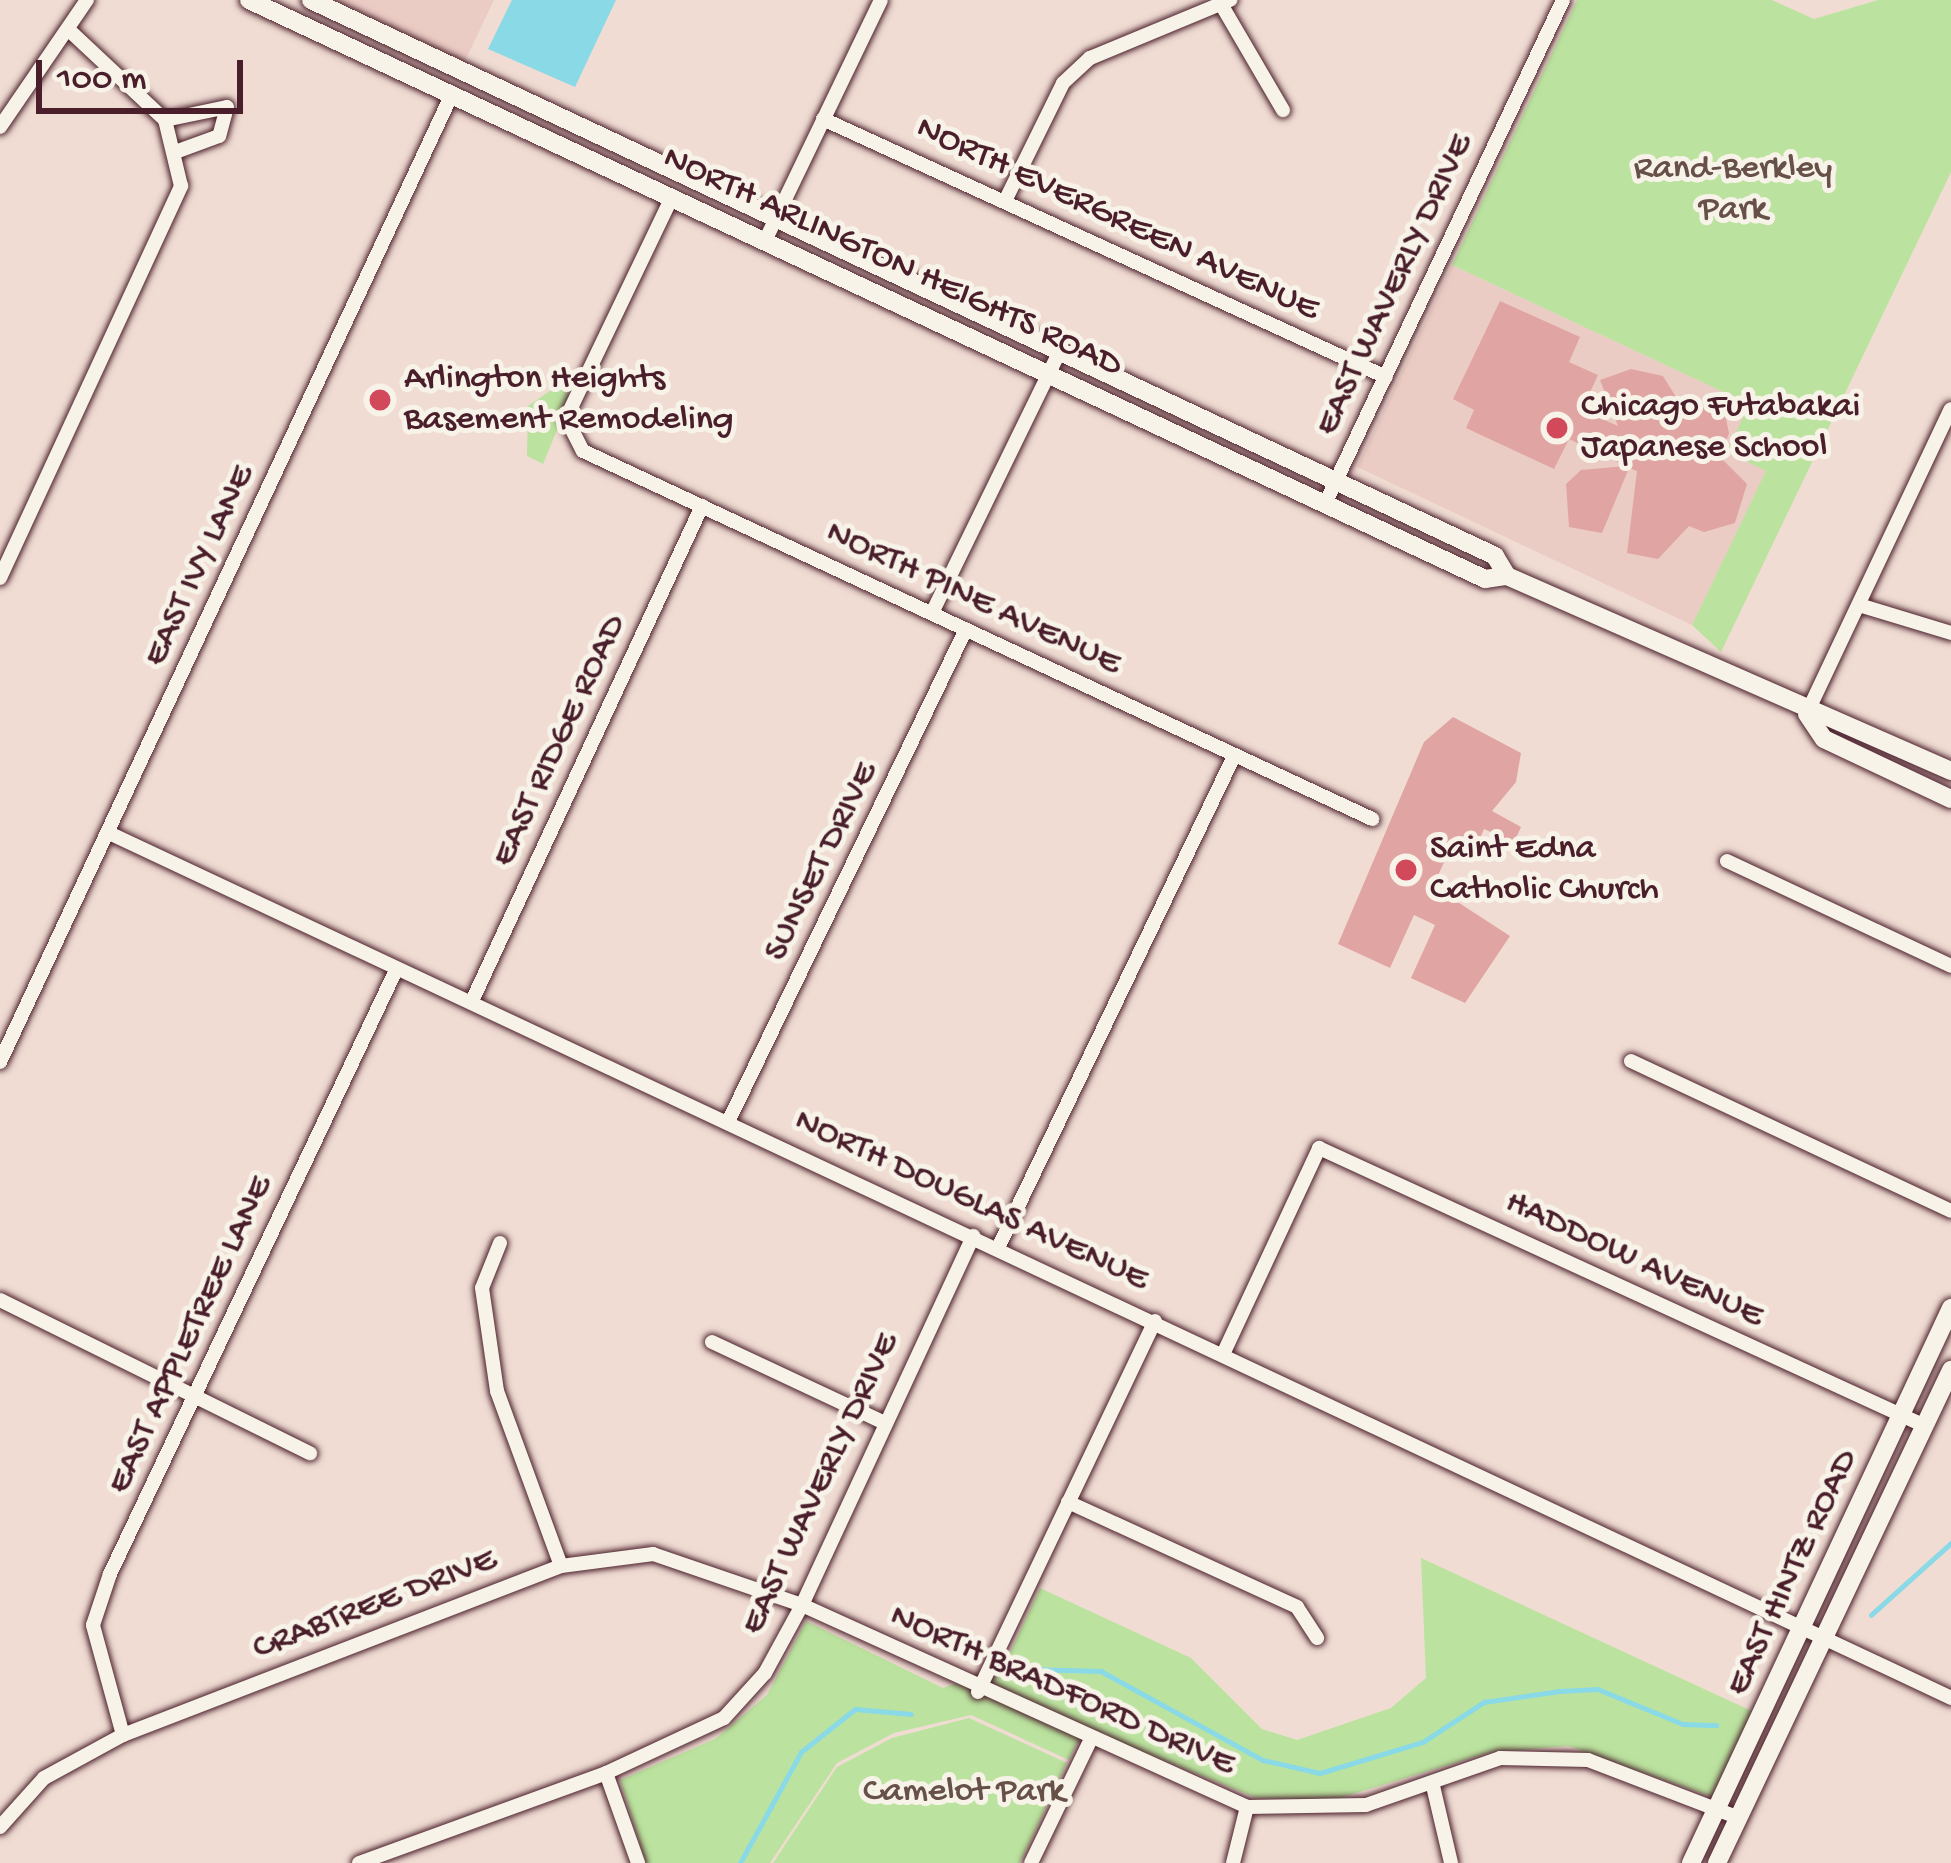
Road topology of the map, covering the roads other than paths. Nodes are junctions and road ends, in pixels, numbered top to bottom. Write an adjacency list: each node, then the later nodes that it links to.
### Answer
1 (87, 0): 7 (street)
2 (249, 0): 8 (main road, NORTH ARLINGTON HEIGHTS ROAD)
3 (311, 0): 16 (main road, NORTH ARLINGTON HEIGHTS ROAD)
4 (880, 0): 10 (street)
5 (1563, 0): 20 (street, EAST WAVERLY DRIVE)
6 (1226, 2): 9 (street); 15 (street)
7 (70, 31): 11 (street); 12 (street)
8 (452, 94): 14 (main road, NORTH ARLINGTON HEIGHTS ROAD); 36 (street, EAST IVY LANE)
9 (1283, 110)
10 (823, 118): 15 (street, NORTH EVERGREEN AVENUE); 16 (street)
11 (165, 120): 13 (street); 13 (street)
12 (0, 128)
13 (178, 152): 26 (street)
14 (672, 196): 17 (main road, NORTH ARLINGTON HEIGHTS ROAD); 24 (street, NORTH PINE AVENUE)
15 (1006, 199): 20 (street, NORTH EVERGREEN AVENUE)
16 (776, 218): 17 (street); 18 (main road, NORTH ARLINGTON HEIGHTS ROAD)
17 (765, 241): 19 (main road, NORTH ARLINGTON HEIGHTS ROAD)
18 (1060, 351): 19 (street); 22 (main road, NORTH ARLINGTON HEIGHTS ROAD)
19 (1049, 374): 23 (main road, NORTH ARLINGTON HEIGHTS ROAD); 28 (street)
20 (1386, 377): 22 (street, EAST WAVERLY DRIVE)
21 (1951, 409): 27 (street)
22 (1335, 482): 23 (street, EAST WAVERLY DRIVE); 25 (main road, NORTH ARLINGTON HEIGHTS ROAD)
23 (1325, 504): 25 (main road, NORTH ARLINGTON HEIGHTS ROAD)
24 (702, 506): 28 (street, NORTH PINE AVENUE); 40 (street, EAST RIDGE ROAD)
25 (1507, 576): 31 (main road, NORTH ARLINGTON HEIGHTS ROAD)
26 (0, 578)
27 (1859, 605): 30 (street); 31 (street)
28 (932, 611): 29 (street, NORTH PINE AVENUE)
29 (966, 628): 32 (street, NORTH PINE AVENUE); 43 (street, SUNSET DRIVE)
30 (1951, 633)
31 (1807, 714): 33 (main road, NORTH ARLINGTON HEIGHTS ROAD); 34 (main road, NORTH ARLINGTON HEIGHTS ROAD)
32 (1234, 756): 35 (street, NORTH PINE AVENUE); 47 (street)
33 (1951, 771)
34 (1951, 800)
35 (1372, 819)
36 (109, 833): 39 (street, NORTH DOUGLAS AVENUE); 42 (street, EAST IVY LANE)
37 (1727, 860): 38 (street)
38 (1951, 966)
39 (396, 970): 40 (street, NORTH DOUGLAS AVENUE); 54 (street, EAST APPLETREE LANE)
40 (472, 1000): 43 (street, NORTH DOUGLAS AVENUE)
41 (1631, 1061): 44 (street)
42 (0, 1062)
43 (729, 1120): 45 (street, NORTH DOUGLAS AVENUE)
44 (1951, 1211)
45 (973, 1236): 47 (street, NORTH DOUGLAS AVENUE); 56 (street, EAST WAVERLY DRIVE)
46 (500, 1243): 60 (street)
47 (998, 1248): 50 (street, NORTH DOUGLAS AVENUE)
48 (0, 1300): 54 (street)
49 (1951, 1308): 55 (main road, EAST HINTZ ROAD)
50 (1155, 1321): 52 (street, NORTH DOUGLAS AVENUE); 59 (street)
51 (712, 1342): 56 (street)
52 (1225, 1351): 55 (street, HADDOW AVENUE); 62 (street, NORTH DOUGLAS AVENUE)
53 (1951, 1370): 57 (main road, EAST HINTZ ROAD)
54 (195, 1396): 58 (street); 67 (street, EAST APPLETREE LANE)
55 (1902, 1415): 57 (street, HADDOW AVENUE); 62 (main road, EAST HINTZ ROAD)
56 (881, 1421): 61 (street, EAST WAVERLY DRIVE)
57 (1925, 1426): 64 (main road, EAST HINTZ ROAD)
58 (310, 1453)
59 (1068, 1502): 63 (street); 65 (street)
60 (561, 1566): 61 (street, CRABTREE DRIVE); 67 (street, CRABTREE DRIVE)
61 (802, 1605): 65 (street, NORTH BRADFORD DRIVE); 69 (street, EAST WAVERLY DRIVE)
62 (1804, 1629): 64 (street, NORTH DOUGLAS AVENUE); 72 (main road, EAST HINTZ ROAD)
63 (1317, 1638)
64 (1825, 1639): 66 (street, NORTH DOUGLAS AVENUE); 73 (main road, EAST HINTZ ROAD)
65 (978, 1692): 68 (street, NORTH BRADFORD DRIVE)
66 (1951, 1698)
67 (123, 1735): 74 (street, CRABTREE DRIVE)
68 (1089, 1743): 71 (street, NORTH BRADFORD DRIVE); 77 (street)
69 (606, 1773): 75 (street, EAST WAVERLY DRIVE); 76 (street)
70 (1433, 1786): 71 (street, NORTH BRADFORD DRIVE); 72 (street, NORTH BRADFORD DRIVE); 79 (street)
71 (1247, 1808): 78 (street)
72 (1717, 1810): 73 (street, NORTH BRADFORD DRIVE); 80 (main road, EAST HINTZ ROAD)
73 (1739, 1818): 81 (main road, EAST HINTZ ROAD)
74 (0, 1826)
75 (359, 1863)
76 (638, 1863)
77 (1031, 1863)
78 (1233, 1863)
79 (1451, 1863)
80 (1691, 1863)
81 (1717, 1863)

